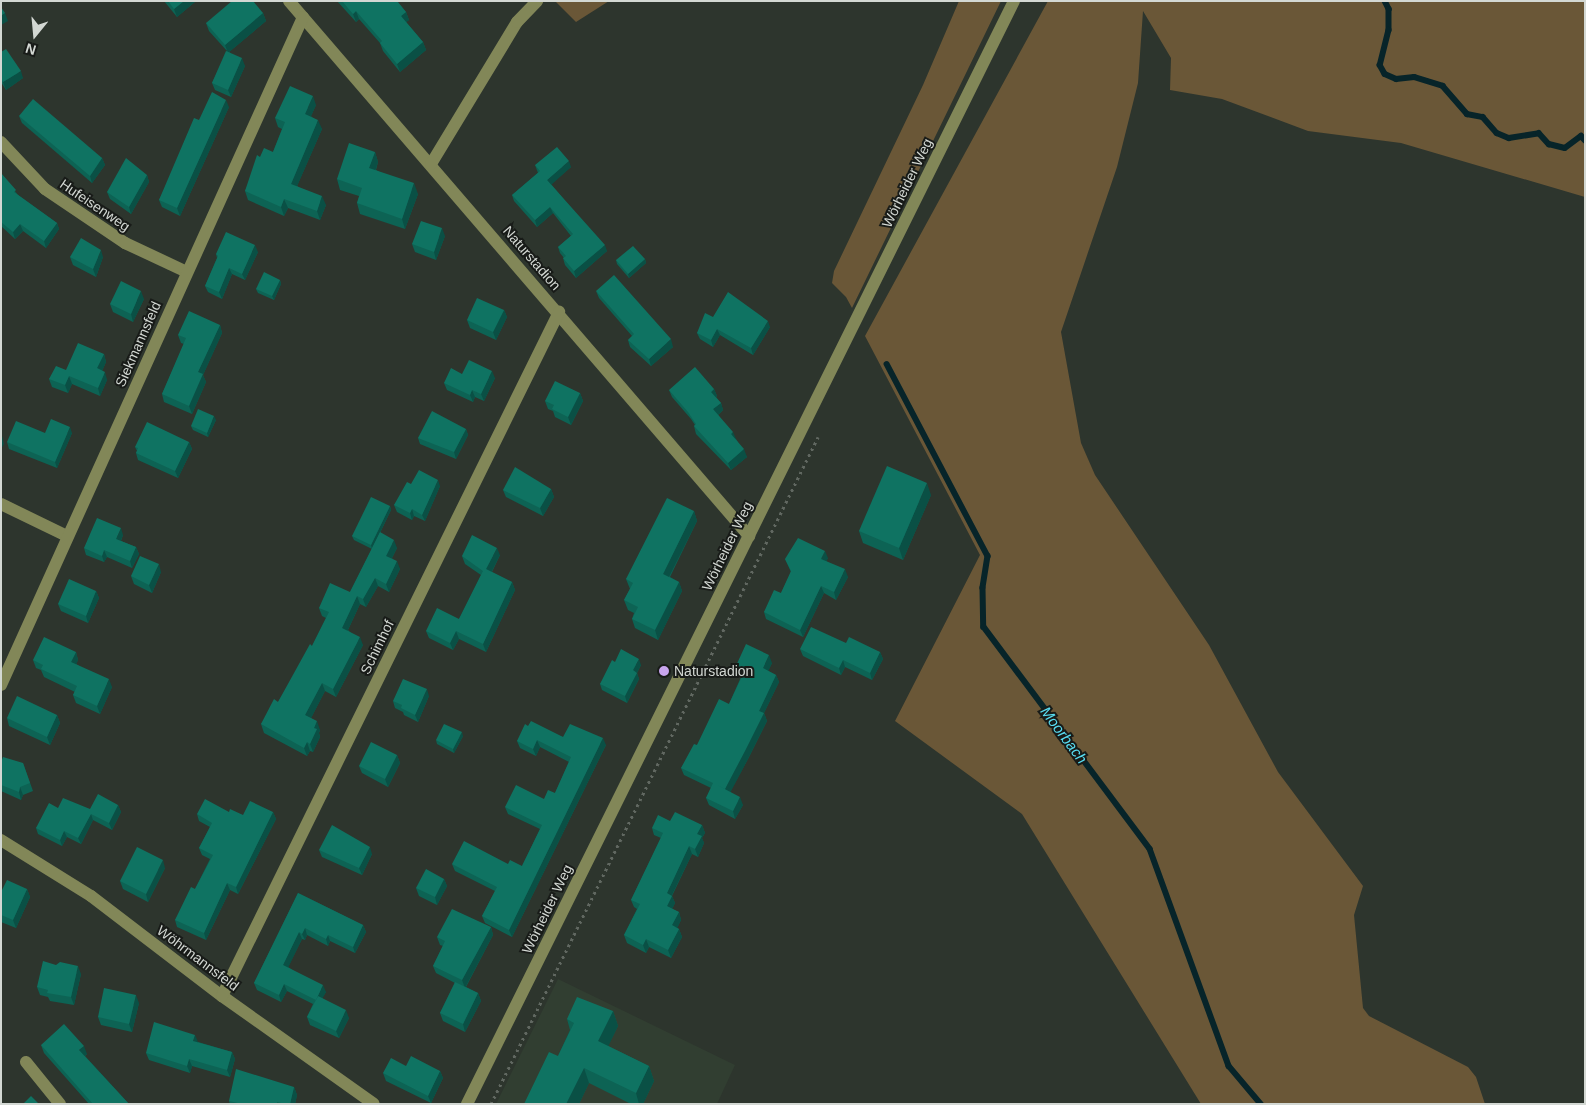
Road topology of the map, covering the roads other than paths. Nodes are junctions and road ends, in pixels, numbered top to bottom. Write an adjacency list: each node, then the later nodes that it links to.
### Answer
1 (289, 1): 4 (street, Naturstadion)
2 (537, 1): 6 (street)
3 (1014, 1): 11 (street, Wörheider Weg)
4 (303, 17): 6 (street, Naturstadion); 7 (street, Siekmannsfeld)
5 (1, 142): 7 (street, Hufeisenweg)
6 (431, 164): 8 (street, Naturstadion)
7 (187, 272): 10 (street, Siekmannsfeld)
8 (559, 312): 11 (street, Naturstadion); 14 (street, Schimhof)
9 (1, 504): 10 (street)
10 (67, 536): 12 (street, Siekmannsfeld)
11 (749, 536): 18 (street, Wörheider Weg)
12 (1, 685)
13 (1, 840): 14 (street, Wöhrmannsfeld)
14 (222, 996): 17 (street, Wöhrmannsfeld)
15 (26, 1062): 16 (street)
16 (60, 1104)
17 (374, 1104)
18 (467, 1104)

